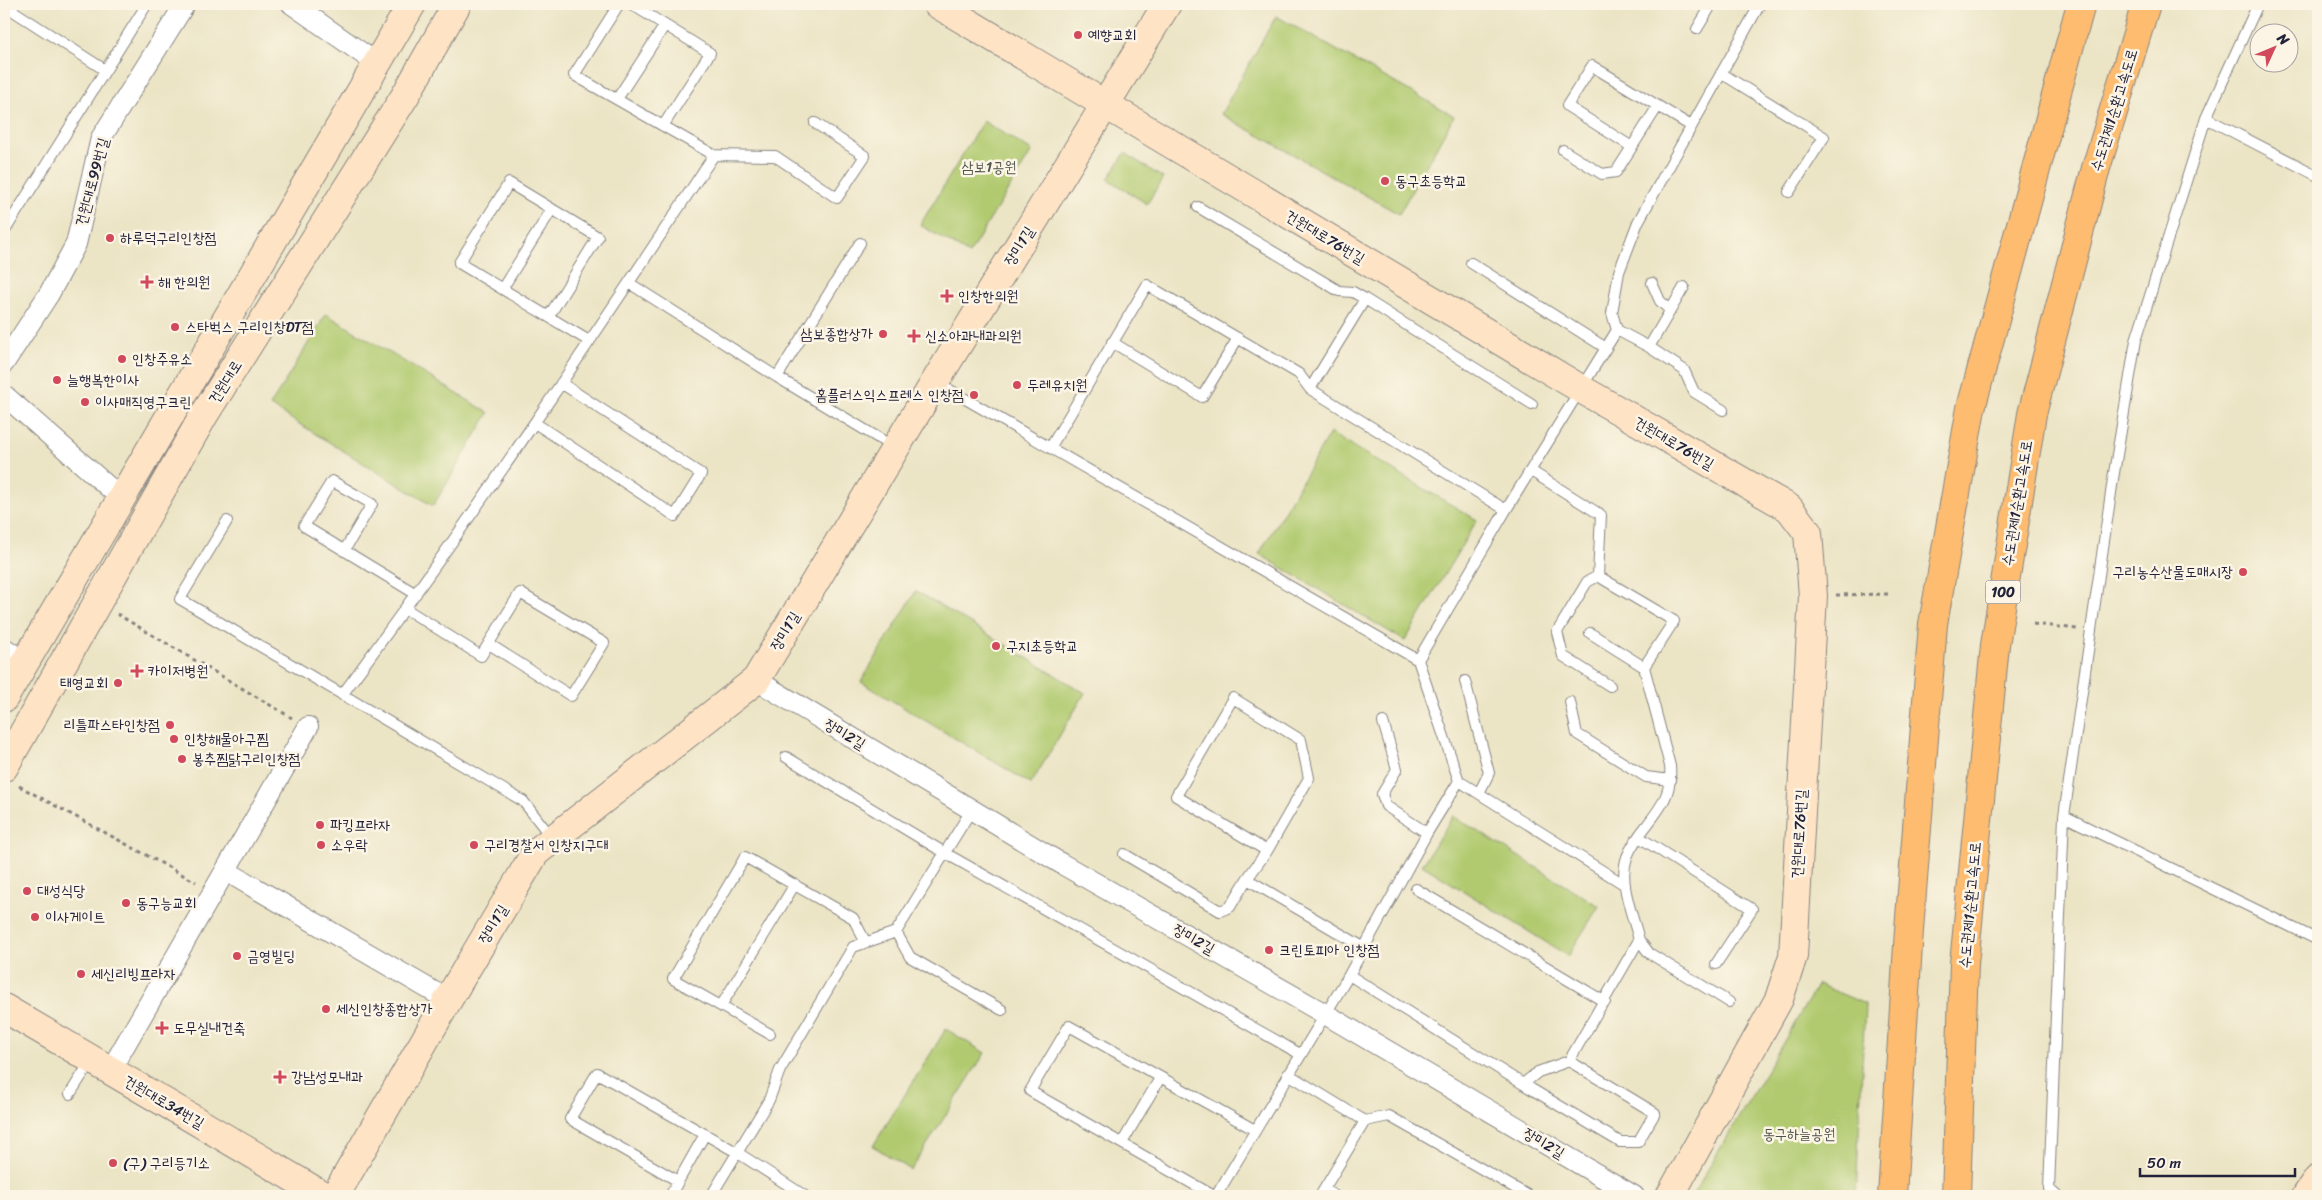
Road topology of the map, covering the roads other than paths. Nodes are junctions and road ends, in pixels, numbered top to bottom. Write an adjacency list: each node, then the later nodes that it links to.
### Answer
1 (147, 4): 19 (lane)
2 (185, 4): 51 (street, 건원대로99번길)
3 (292, 4): 18 (street)
4 (412, 4): 18 (street, 건원대로)
5 (457, 4): 85 (street, 건원대로)
6 (619, 4): 21 (lane)
7 (631, 4): 16 (lane)
8 (937, 4): 22 (street, 건원대로76번길)
9 (1167, 4): 22 (street, 장미1길)
10 (1712, 4): 17 (lane)
11 (1760, 4): 20 (lane)
12 (2080, 4): 142 (highway)
13 (2146, 4): 143 (highway, 수도권제1순환고속도로 / 100)
14 (2258, 4): 24 (lane)
15 (4, 5): 19 (lane)
16 (665, 25): 21 (lane); 26 (lane)
17 (1697, 29)
18 (376, 63): 64 (street, 건원대로)
19 (105, 70): 35 (lane)
20 (1721, 73): 27 (lane); 32 (lane)
21 (617, 100): 26 (lane)
22 (1106, 106): 53 (street, 장미1길); 56 (street, 건원대로76번길)
23 (1658, 106): 27 (lane); 28 (lane); 28 (lane)
24 (2206, 118): 31 (lane); 90 (lane)
25 (815, 123): 30 (lane)
26 (663, 126): 30 (lane)
27 (1691, 126): 45 (lane)
28 (1632, 147): 29 (lane)
29 (1563, 150)
30 (714, 155): 38 (lane)
31 (2318, 176)
32 (1789, 192)
33 (1198, 207): 42 (lane)
34 (552, 209): 41 (lane); 41 (lane); 44 (lane)
35 (4, 232)
36 (860, 243): 52 (lane)
37 (1471, 263): 50 (lane)
38 (629, 283): 47 (lane); 52 (lane)
39 (1652, 283): 43 (lane)
40 (1684, 287): 43 (lane)
41 (502, 289): 44 (lane)
42 (1365, 299): 55 (lane); 58 (lane)
43 (1670, 310): 49 (lane)
44 (548, 316): 47 (lane)
45 (1617, 330): 49 (lane); 50 (lane)
46 (1238, 338): 48 (lane); 48 (lane); 55 (lane)
47 (589, 341): 54 (lane)
48 (1112, 342): 62 (lane)
49 (1649, 347): 59 (lane)
50 (1606, 348): 56 (lane)
51 (4, 363)
52 (777, 377): 61 (lane)
53 (935, 382): 61 (street, 장미1길); 62 (lane)
54 (562, 384): 60 (lane); 60 (lane)
55 (1310, 389): 65 (lane)
56 (1581, 389): 63 (lane); 141 (street, 건원대로76번길)
57 (4, 395): 64 (street)
58 (1532, 404)
59 (1723, 410)
60 (535, 423): 69 (lane)
61 (896, 448): 76 (street, 장미1길)
62 (1050, 448): 74 (lane)
63 (1531, 471): 65 (lane); 68 (lane)
64 (121, 498): 73 (street, 건원대로)
65 (1506, 510): 74 (lane)
66 (227, 521): 79 (lane)
67 (344, 551): 67 (lane); 69 (lane)
68 (1598, 576): 75 (lane); 78 (lane)
69 (416, 594): 70 (lane)
70 (406, 609): 72 (lane); 79 (lane)
71 (1590, 633): 75 (lane)
72 (489, 644): 72 (lane)
73 (14, 655): 80 (street, 건원대로)
74 (1418, 660): 87 (lane)
75 (1644, 666): 86 (lane)
76 (756, 680): 89 (street, 장미2길); 93 (street, 장미1길)
77 (1465, 681): 88 (lane)
78 (1610, 686)
79 (342, 695): 93 (lane)
80 (4, 698)
81 (1570, 702): 86 (lane)
82 (1383, 722): 91 (lane)
83 (308, 727): 97 (street)
84 (786, 757): 95 (lane)
85 (8, 775)
86 (1671, 780): 92 (lane)
87 (1459, 781): 88 (lane); 91 (lane)
88 (1479, 793): 100 (lane)
89 (972, 810): 95 (lane); 115 (street, 장미2길)
90 (2064, 816): 104 (lane); 144 (lane)
91 (1427, 833): 106 (lane)
92 (1639, 837): 100 (lane); 107 (lane)
93 (552, 838): 109 (street, 장미1길)
94 (1267, 851): 94 (lane); 98 (lane)
95 (945, 853): 102 (lane); 117 (lane)
96 (1124, 854): 98 (lane)
97 (226, 871): 109 (street); 119 (street)
98 (1247, 879): 106 (lane)
99 (796, 884): 105 (lane); 112 (lane); 112 (lane)
100 (1625, 885): 103 (lane)
101 (1416, 888): 110 (lane)
102 (896, 932): 105 (lane); 114 (lane)
103 (1639, 940): 110 (lane); 111 (lane)
104 (2318, 940)
105 (866, 943): 128 (lane)
106 (1363, 947): 108 (lane)
107 (1716, 964)
108 (1349, 975): 115 (lane); 122 (lane)
109 (448, 1000): 133 (street, 장미1길)
110 (1605, 1002): 118 (lane)
111 (1729, 1002)
112 (721, 1006): 116 (lane)
113 (4, 1008): 119 (street, 건원대로34번길)
114 (1002, 1010)
115 (1325, 1014): 117 (lane); 140 (street, 장미2길)
116 (770, 1034)
117 (1300, 1054): 120 (lane)
118 (1569, 1061): 122 (lane); 122 (lane)
119 (101, 1065): 123 (lane); 132 (street, 건원대로34번길)
120 (1288, 1074): 124 (lane); 125 (lane)
121 (1160, 1078): 125 (lane); 127 (lane); 127 (lane)
122 (1523, 1084)
123 (70, 1094)
124 (1365, 1121): 131 (lane); 139 (lane)
125 (1255, 1130): 137 (lane)
126 (705, 1134): 128 (lane); 130 (lane); 130 (lane)
127 (1122, 1144): 137 (lane)
128 (738, 1153): 135 (lane); 136 (lane)
129 (2318, 1179): 145 (street)
130 (678, 1181): 134 (lane)
131 (1322, 1193): 138 (lane)
132 (324, 1196)
133 (336, 1196)
134 (670, 1196)
135 (712, 1196)
136 (805, 1196)
137 (1215, 1196)
138 (1335, 1196)
139 (1529, 1196)
140 (1634, 1196)
141 (1670, 1196)
142 (1892, 1196)
143 (1956, 1196)
144 (2057, 1196)
145 (2306, 1196)

